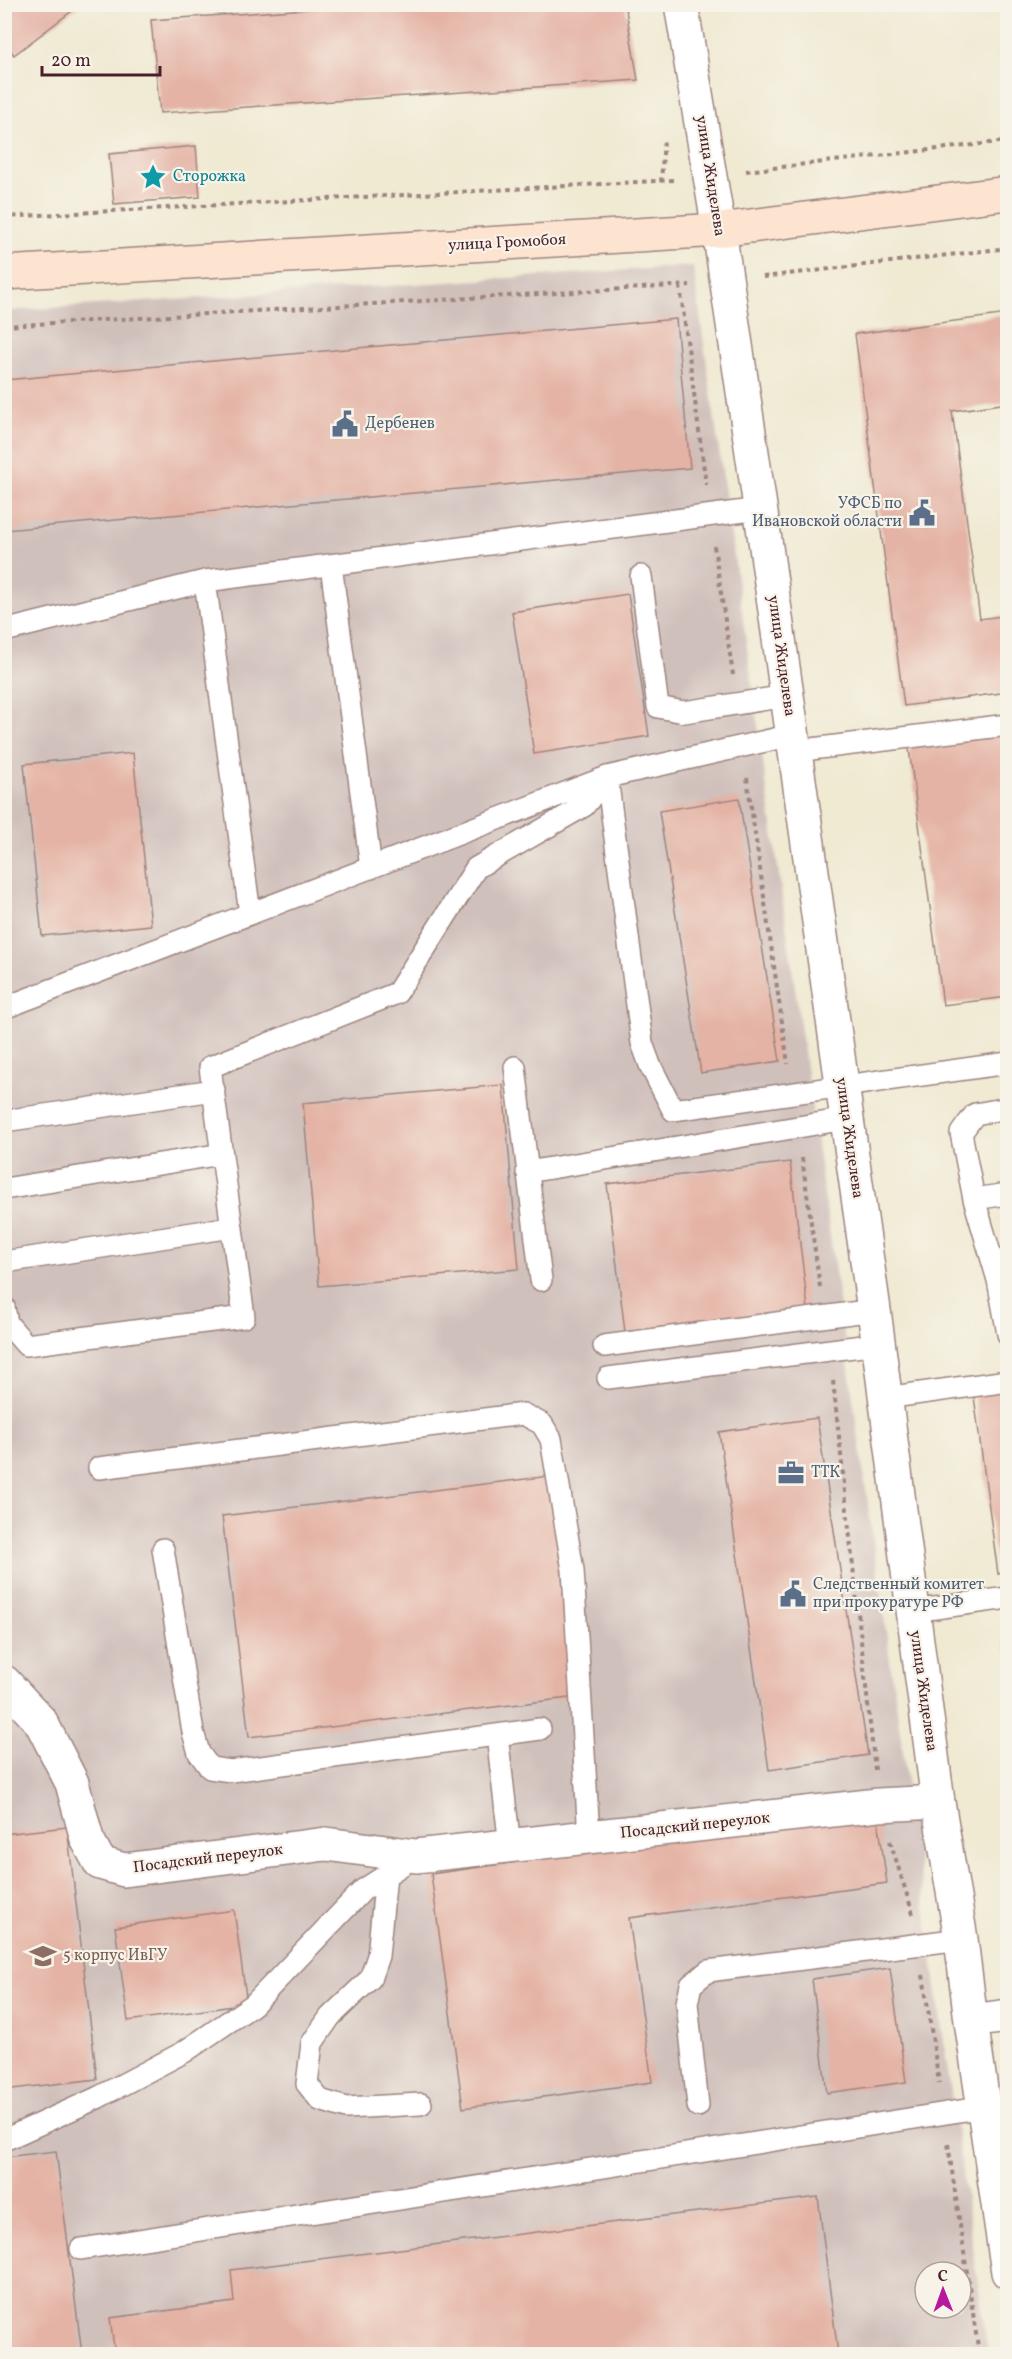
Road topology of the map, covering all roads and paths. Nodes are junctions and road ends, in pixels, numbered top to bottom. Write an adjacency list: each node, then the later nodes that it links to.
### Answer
1 (681, 4): 3 (street, улица Жиделева)
2 (1008, 141): 3 (path)
3 (710, 176): 5 (path); 6 (street, улица Жиделева)
4 (1008, 193): 6 (main road, улица Громобоя)
5 (4, 217)
6 (719, 230): 8 (main road, улица Громобоя); 9 (street, улица Жиделева)
7 (1008, 248): 9 (path)
8 (4, 273)
9 (727, 282): 10 (path); 11 (street, улица Жиделева)
10 (4, 326)
11 (760, 509): 12 (lane); 16 (street, улица Жиделева)
12 (331, 565): 14 (lane); 20 (lane)
13 (641, 576): 16 (lane)
14 (205, 581): 15 (lane); 21 (lane)
15 (4, 631)
16 (787, 696): 18 (street, улица Жиделева)
17 (1008, 725): 18 (lane)
18 (794, 743): 19 (lane); 25 (street, улица Жиделева)
19 (607, 777): 20 (lane); 25 (lane); 26 (lane)
20 (371, 868): 21 (lane)
21 (250, 914): 22 (lane)
22 (4, 1008)
23 (1008, 1064): 25 (lane)
24 (515, 1067): 31 (lane)
25 (842, 1086): 28 (street, улица Жиделева)
26 (214, 1090): 29 (lane); 30 (lane)
27 (1008, 1108): 34 (lane)
28 (846, 1119): 31 (lane); 40 (street, улица Жиделева)
29 (4, 1121)
30 (222, 1155): 32 (lane); 35 (lane)
31 (527, 1172): 37 (lane)
32 (4, 1189)
33 (1008, 1194): 34 (lane)
34 (974, 1199): 38 (lane)
35 (232, 1227): 36 (lane); 39 (lane)
36 (4, 1262)
37 (541, 1280)
38 (1003, 1280): 41 (lane)
39 (4, 1307)
40 (874, 1310): 42 (street, улица Жиделева); 43 (lane)
41 (1008, 1334)
42 (878, 1344): 44 (lane); 46 (street, улица Жиделева)
43 (604, 1346)
44 (608, 1378)
45 (1008, 1381): 46 (lane)
46 (885, 1398): 50 (street, улица Жиделева)
47 (99, 1468): 55 (lane)
48 (163, 1549): 53 (lane)
49 (1008, 1598): 50 (lane)
50 (913, 1611): 54 (street, улица Жиделева)
51 (4, 1682): 57 (street, Посадский переулок)
52 (540, 1729): 53 (lane)
53 (496, 1735): 56 (lane)
54 (938, 1802): 55 (street, Посадский переулок); 59 (street, улица Жиделева)
55 (589, 1837): 56 (street, Посадский переулок)
56 (510, 1846): 57 (street, Посадский переулок)
57 (416, 1856): 58 (lane, Посадский переулок)
58 (386, 1875): 62 (lane); 65 (lane, Посадский переулок)
59 (961, 1939): 61 (street, улица Жиделева); 63 (lane)
60 (1008, 2016): 61 (street)
61 (971, 2021): 64 (street, улица Жиделева)
62 (421, 2104)
63 (698, 2106)
64 (984, 2107): 66 (lane); 67 (street, улица Жиделева)
65 (4, 2140)
66 (81, 2249)
67 (1007, 2258)

